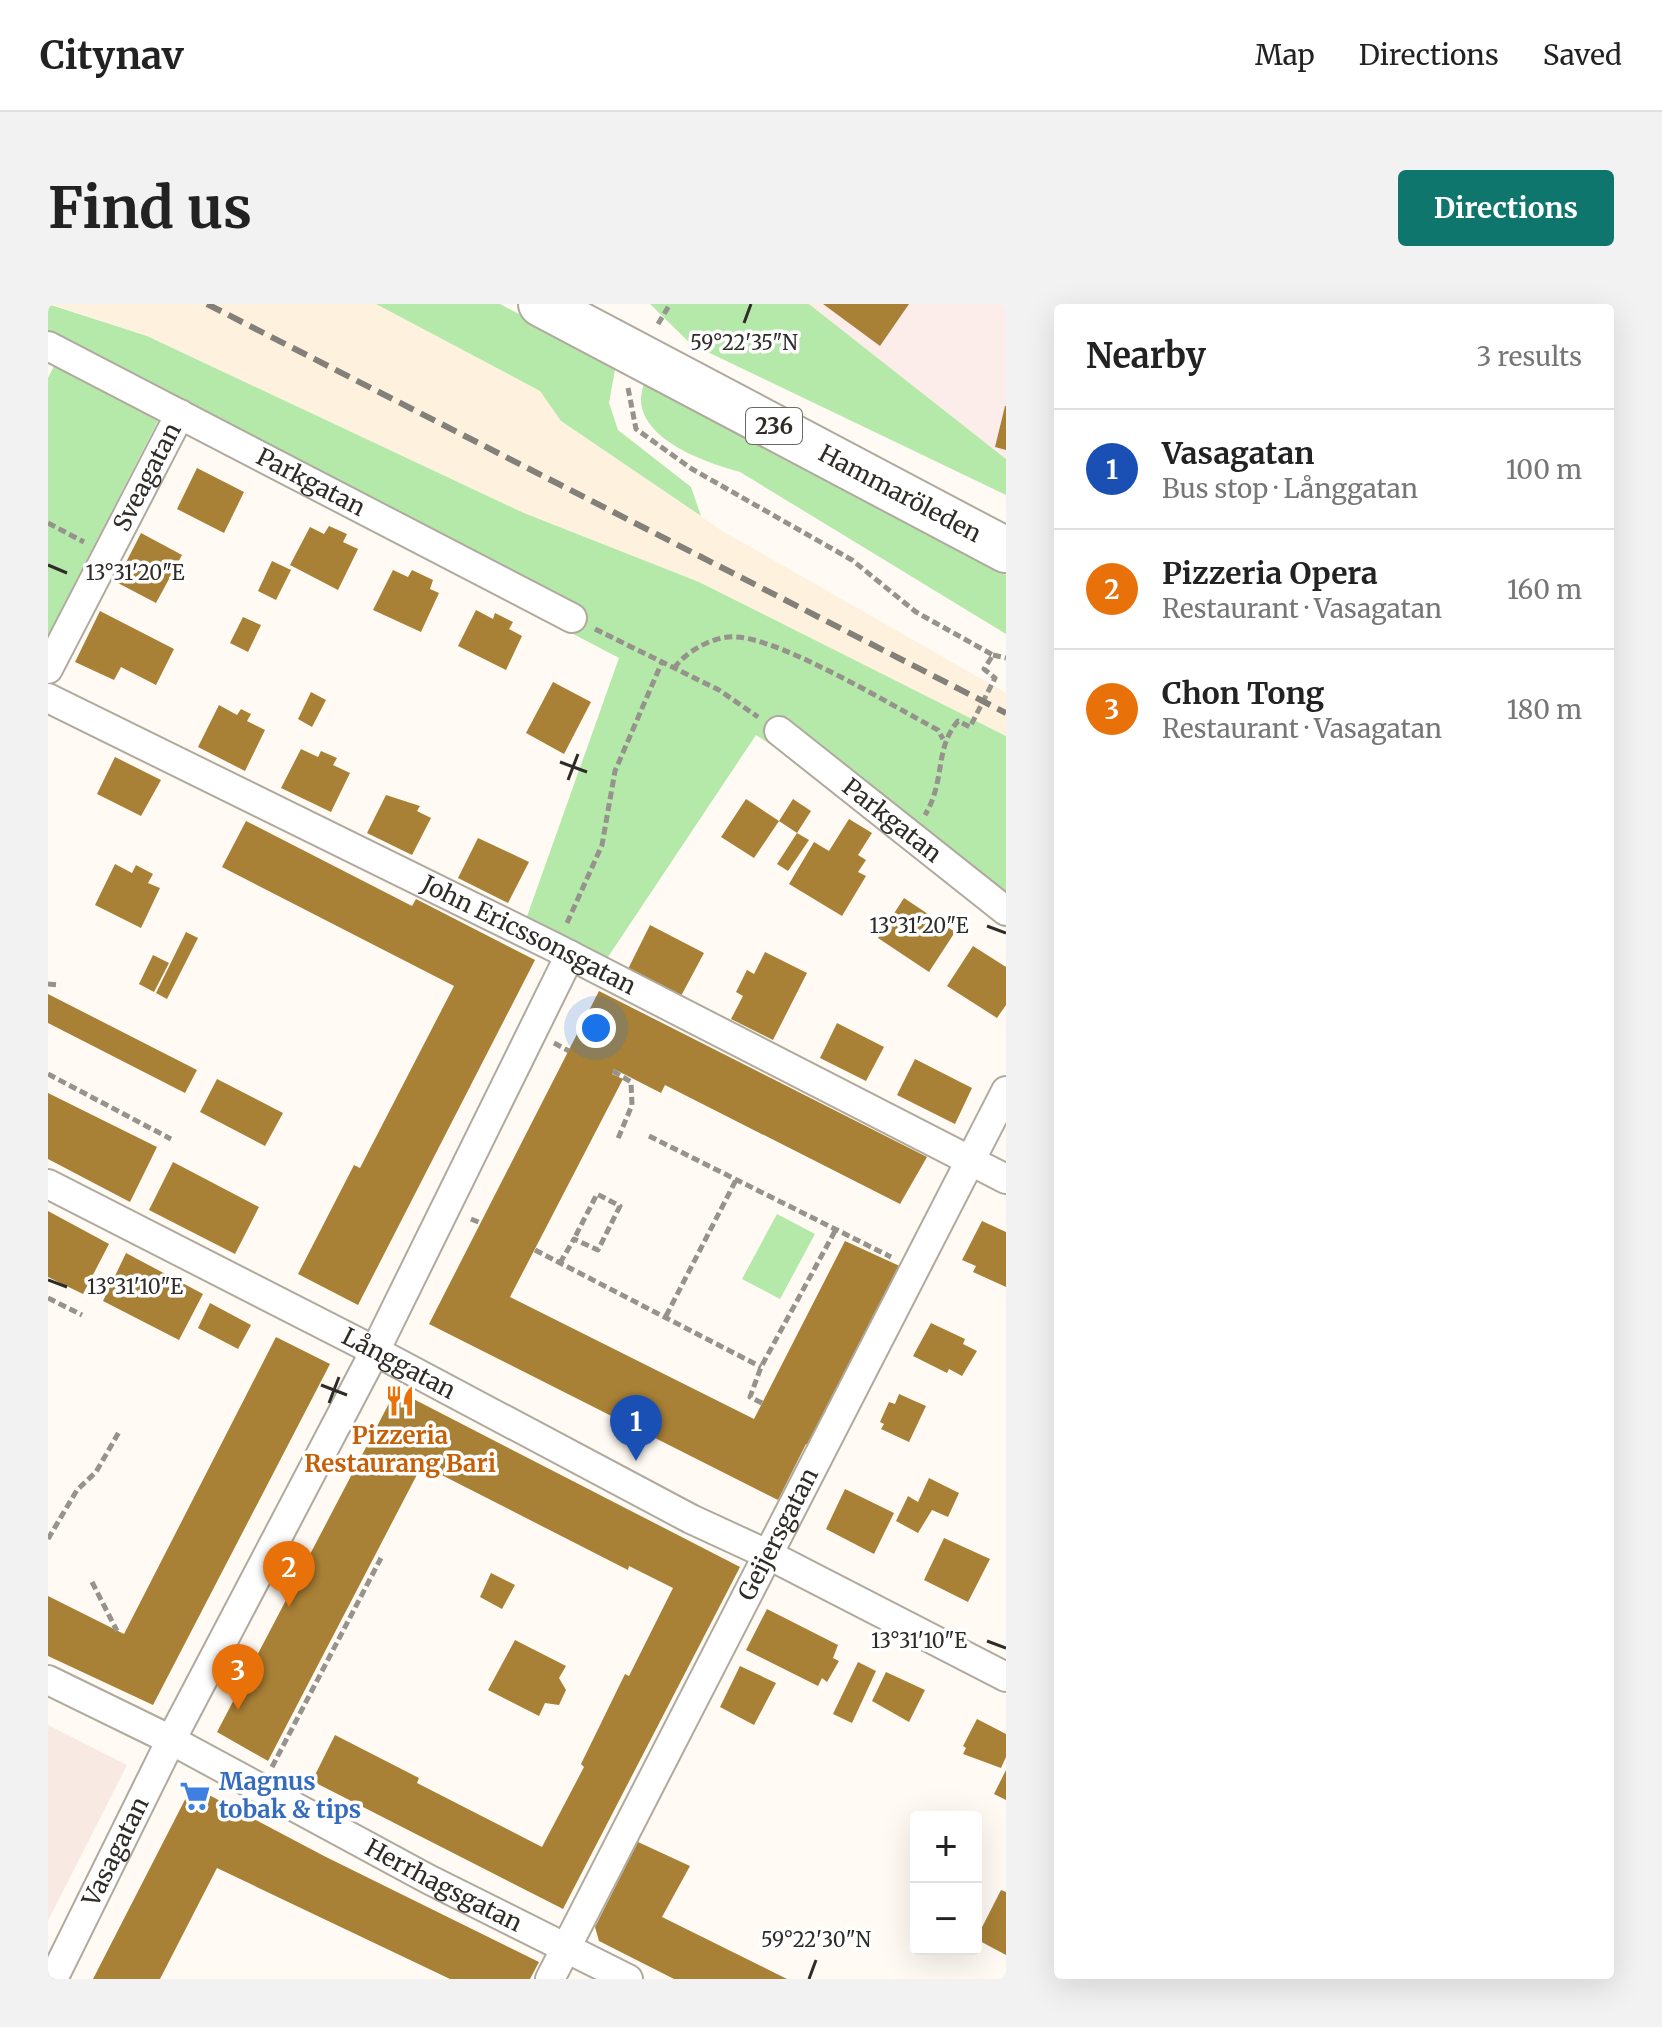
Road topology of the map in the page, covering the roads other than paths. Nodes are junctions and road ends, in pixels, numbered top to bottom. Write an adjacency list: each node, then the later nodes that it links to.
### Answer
1 (541, 304): 6 (main road, Hammaröleden / 236)
2 (583, 304): 5 (main road, Hammaröleden / 236)
3 (48, 346): 4 (street, Parkgatan)
4 (180, 414): 7 (street, Parkgatan); 8 (street, Sveagatan)
5 (1006, 525)
6 (1006, 550)
7 (572, 618)
8 (48, 669)
9 (48, 698): 12 (street, John Ericssonsgatan)
10 (779, 731): 11 (street, Parkgatan)
11 (1006, 911)
12 (562, 951): 14 (street, John Ericssonsgatan); 17 (street, Vasagatan)
13 (1006, 1091): 14 (street, Geijersgatan)
14 (969, 1159): 15 (street, John Ericssonsgatan); 18 (street, Geijersgatan)
15 (1006, 1179)
16 (48, 1184): 17 (street, Långgatan)
17 (375, 1351): 18 (street, Långgatan); 21 (street, Vasagatan)
18 (769, 1555): 19 (street, Långgatan); 22 (street, Geijersgatan)
19 (1006, 1677)
20 (48, 1680): 21 (street, Herrhagsgatan)
21 (171, 1740): 22 (street, Herrhagsgatan); 23 (street, Vasagatan)
22 (566, 1947): 24 (street, Geijersgatan); 25 (street, Herrhagsgatan)
23 (53, 1979)
24 (550, 1979)
25 (628, 1979)

